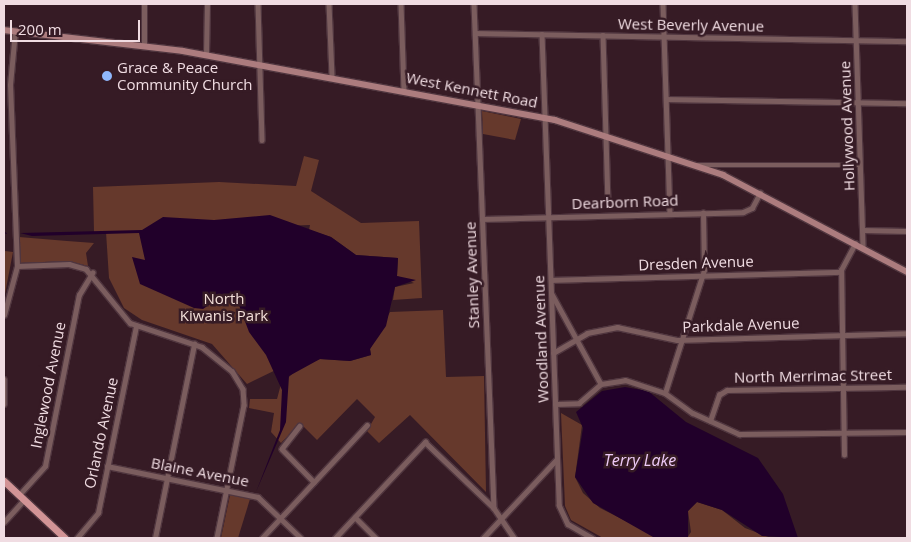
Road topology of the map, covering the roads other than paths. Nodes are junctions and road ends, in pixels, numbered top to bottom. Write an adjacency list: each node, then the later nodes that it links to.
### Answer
1 (144, 4): 17 (street)
2 (207, 4): 18 (street)
3 (258, 4): 19 (street)
4 (329, 4): 20 (street)
5 (401, 4): 21 (street)
6 (474, 4): 11 (street, Stanley Avenue)
7 (663, 4): 14 (street)
8 (855, 4): 15 (street, Hollywood Avenue)
9 (4, 30): 10 (street, West Kennett Road)
10 (15, 32): 17 (street, West Kennett Road); 42 (street)
11 (475, 33): 12 (street, West Beverly Avenue); 25 (street, Stanley Avenue)
12 (542, 34): 13 (street, West Beverly Avenue); 26 (street, Woodland Avenue)
13 (603, 35): 14 (street, West Beverly Avenue); 27 (street)
14 (664, 36): 15 (street, West Beverly Avenue); 22 (street)
15 (856, 40): 16 (street, West Beverly Avenue); 23 (street, Hollywood Avenue)
16 (907, 41)
17 (144, 46): 18 (street, West Kennett Road)
18 (206, 55): 19 (street, West Kennett Road)
19 (260, 64): 20 (street, West Kennett Road); 28 (street)
20 (332, 76): 21 (street, West Kennett Road)
21 (404, 90): 25 (street, West Kennett Road)
22 (666, 98): 23 (street); 29 (street)
23 (858, 102): 24 (street); 31 (street, Hollywood Avenue)
24 (907, 103)
25 (478, 104): 26 (street, West Kennett Road); 37 (street, Stanley Avenue)
26 (544, 117): 27 (street, West Kennett Road); 36 (street, Woodland Avenue)
27 (606, 136): 29 (street, West Kennett Road); 33 (street)
28 (262, 140)
29 (668, 156): 30 (street, West Kennett Road); 35 (street)
30 (696, 165): 31 (street); 32 (street, West Kennett Road)
31 (860, 165): 38 (street, Hollywood Avenue)
32 (760, 194): 34 (street, Dearborn Road); 40 (street, West Kennett Road)
33 (608, 206)
34 (703, 213): 35 (street, Dearborn Road); 46 (street)
35 (670, 214): 36 (street, Dearborn Road)
36 (548, 217): 37 (street, Dearborn Road); 47 (street, Woodland Avenue)
37 (482, 219): 77 (street, Stanley Avenue)
38 (862, 230): 39 (street); 41 (street, Hollywood Avenue)
39 (907, 231)
40 (855, 244): 41 (street, West Kennett Road); 43 (street)
41 (863, 248): 44 (street, West Kennett Road)
42 (16, 266): 45 (street); 49 (street)
43 (841, 272): 46 (street, Dresden Avenue); 52 (street)
44 (907, 272)
45 (92, 273): 50 (street); 76 (street, Inglewood Avenue)
46 (702, 276): 47 (street, Dresden Avenue); 54 (street)
47 (551, 280): 48 (street, Woodland Avenue)
48 (552, 294): 53 (street); 56 (street, Woodland Avenue)
49 (4, 315)
50 (136, 326): 55 (street); 71 (street, Orlando Avenue)
51 (907, 333): 52 (street, Parkdale Avenue)
52 (843, 334): 54 (street, Parkdale Avenue); 59 (street)
53 (578, 338): 54 (street, Parkdale Avenue); 56 (street, Parkdale Avenue); 58 (street)
54 (682, 339): 61 (street)
55 (194, 344): 72 (street); 75 (street)
56 (554, 353): 63 (street, Woodland Avenue)
57 (4, 380): 62 (street)
58 (601, 384): 61 (street); 63 (street)
59 (844, 388): 60 (street, North Merrimac Street); 64 (street, North Merrimac Street); 68 (street)
60 (907, 388)
61 (665, 393): 64 (street)
62 (4, 404)
63 (555, 404): 70 (street, Woodland Avenue)
64 (710, 421): 68 (street)
65 (367, 425): 74 (street)
66 (300, 426): 74 (street)
67 (907, 432): 68 (street)
68 (844, 433): 69 (street)
69 (844, 455)
70 (557, 459): 80 (street); 92 (street, Woodland Avenue)
71 (107, 466): 72 (street, Blaine Avenue); 83 (street, Orlando Avenue)
72 (167, 478): 75 (street, Blaine Avenue); 84 (street)
73 (4, 481): 76 (main road)
74 (314, 482): 79 (street)
75 (227, 490): 79 (street, Blaine Avenue); 85 (street)
76 (22, 497): 81 (street, Inglewood Avenue); 82 (main road)
77 (494, 508): 78 (street); 80 (street, Stanley Avenue)
78 (355, 517): 88 (street); 89 (street)
79 (281, 518): 86 (street); 87 (street, Blaine Avenue)
80 (500, 521): 90 (street); 91 (street, Stanley Avenue)
81 (4, 522)
82 (65, 538)
83 (78, 538)
84 (155, 538)
85 (217, 538)
86 (262, 538)
87 (302, 538)
88 (335, 538)
89 (376, 538)
90 (483, 538)
91 (514, 538)
92 (592, 538)

